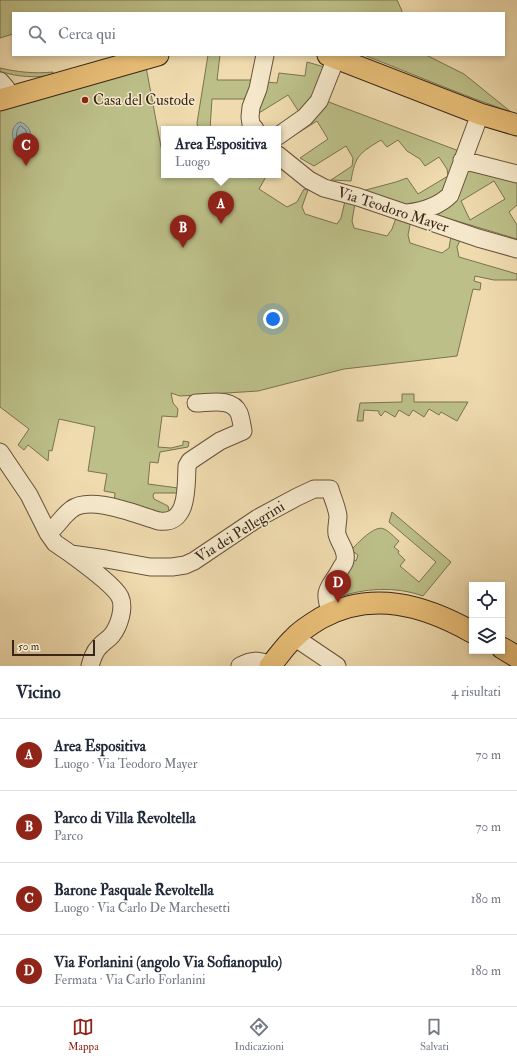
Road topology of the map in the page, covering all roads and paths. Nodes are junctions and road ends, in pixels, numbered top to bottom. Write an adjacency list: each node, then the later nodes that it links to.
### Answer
1 (154, 56): 4 (main road)
2 (265, 56): 7 (street)
3 (332, 57): 5 (main road); 8 (street)
4 (3, 93)
5 (480, 114): 6 (main road); 10 (street)
6 (517, 125)
7 (253, 126)
8 (281, 134)
9 (281, 157): 12 (street, Via Teodoro Mayer)
10 (462, 160): 11 (street); 12 (street)
11 (517, 174)
12 (407, 213): 13 (street, Via Teodoro Mayer)
13 (517, 249)
14 (196, 403): 16 (street)
15 (0, 452): 16 (street, Via dei Pellegrini)
16 (48, 533): 17 (street, Via dei Pellegrini)
17 (71, 554): 18 (street, Via dei Pellegrini); 23 (street)
18 (331, 612): 19 (main road); 20 (main road)
19 (469, 631)
20 (294, 637): 25 (main road); 26 (street)
21 (505, 650): 22 (main road)
22 (517, 657)
23 (90, 666)
24 (240, 666): 25 (street)
25 (270, 666)
26 (337, 666)

